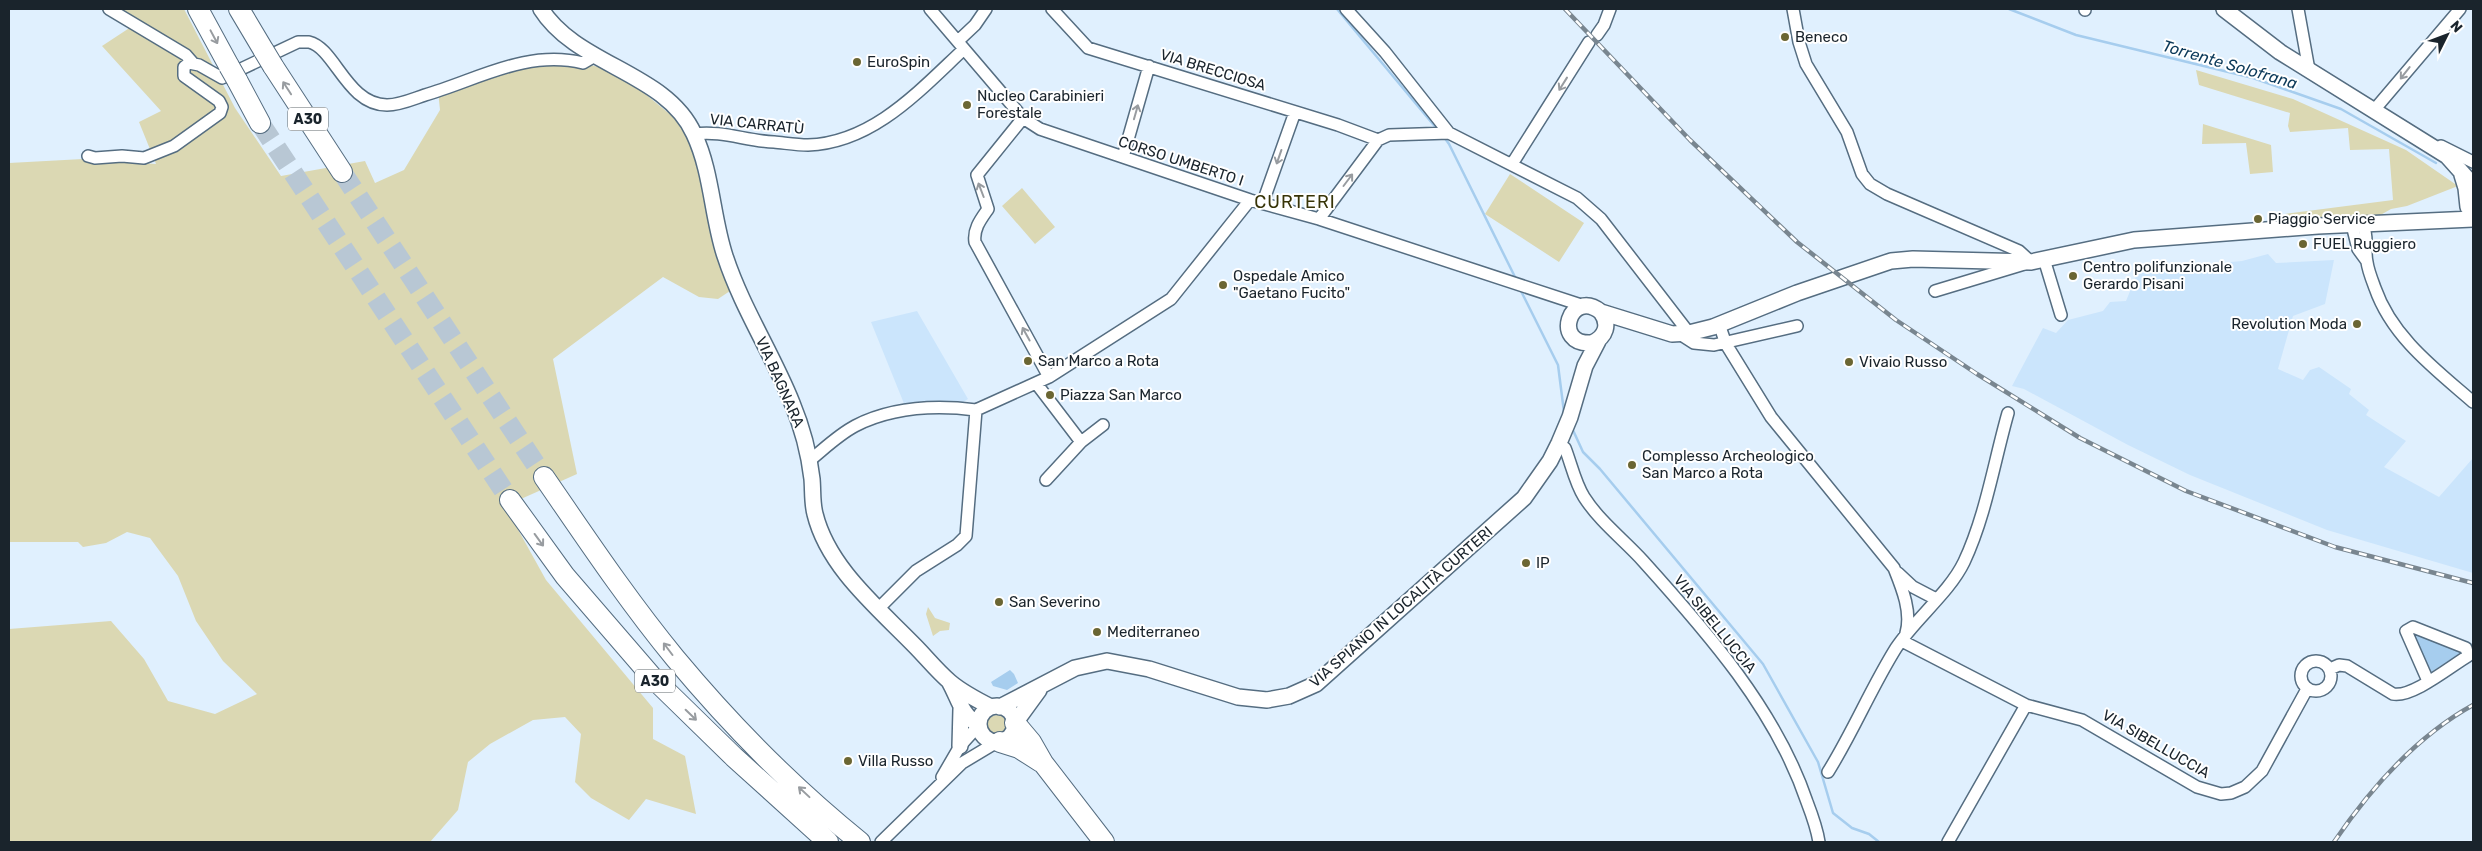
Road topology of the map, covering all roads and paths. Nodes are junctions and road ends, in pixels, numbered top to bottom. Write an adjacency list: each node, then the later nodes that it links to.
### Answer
1 (109, 9): 16 (street)
2 (198, 9): 22 (highway, one-way to 22)
3 (239, 9): 30 (highway, A30, one-way to 3)
4 (541, 9): 15 (main road, VIA BAGNARA)
5 (930, 9): 14 (street, CORSO UMBERTO I)
6 (986, 9): 14 (street, VIA CARRATÙ)
7 (1052, 9): 17 (street, VIA BRECCIOSA)
8 (1346, 9): 23 (street)
9 (1610, 9): 28 (street, one-way to 28)
10 (1793, 9): 37 (street)
11 (2224, 9): 18 (main road)
12 (2298, 9): 18 (street)
13 (2460, 9): 19 (street, one-way to 19)
14 (961, 45): 21 (street, CORSO UMBERTO I); 24 (street, VIA CARRATÙ)
15 (595, 56): 16 (street); 24 (main road, VIA BAGNARA)
16 (193, 64): 26 (street)
17 (1149, 66): 20 (street, VIA BRECCIOSA); 27 (street, one-way to 17)
18 (2309, 70): 19 (main road)
19 (2375, 109): 29 (main road)
20 (1295, 112): 25 (street, VIA BRECCIOSA); 33 (street, one-way to 33)
21 (1023, 118): 27 (street, CORSO UMBERTO I); 54 (street, one-way to 21)
22 (260, 123)
23 (1446, 133): 25 (street); 28 (street)
24 (694, 134): 62 (main road, VIA BAGNARA)
25 (1378, 140): 35 (street, one-way to 25)
26 (88, 156)
27 (1123, 157): 32 (street, CORSO UMBERTO I)
28 (1512, 164): 49 (street)
29 (2466, 164): 31 (main road); 34 (main road)
30 (342, 172)
31 (2473, 185)
32 (1250, 200): 33 (street, CORSO UMBERTO I); 54 (street)
33 (1263, 202): 35 (street, CORSO UMBERTO I)
34 (2471, 210): 36 (main road)
35 (1319, 219): 41 (street, CORSO UMBERTO I)
36 (2357, 225): 38 (main road); 56 (street)
37 (1998, 243): 38 (street); 39 (street)
38 (2038, 261): 39 (main road); 40 (street); 44 (street)
39 (2001, 262): 47 (main road)
40 (1935, 292)
41 (1561, 298): 42 (street, CORSO UMBERTO I); 45 (street)
42 (1584, 306): 43 (main road); 45 (main road)
43 (1601, 312): 46 (main road); 50 (main road)
44 (2061, 315)
45 (1570, 316): 51 (main road)
46 (1628, 320): 49 (main road); 50 (main road)
47 (1719, 324): 49 (main road); 52 (street)
48 (1797, 326): 52 (street)
49 (1684, 334): 52 (street)
50 (1602, 335): 51 (main road); 53 (main road, VIA SPIANO IN LOCALITÀ CURTERI)
51 (1579, 342): 53 (main road)
52 (1726, 344): 66 (street)
53 (1585, 366): 61 (main road, VIA SPIANO IN LOCALITÀ CURTERI)
54 (1049, 377): 55 (street)
55 (1036, 383): 57 (street); 60 (street)
56 (2473, 402)
57 (976, 410): 62 (street); 68 (street)
58 (2008, 412): 67 (street)
59 (1103, 425): 60 (street)
60 (1081, 442): 64 (street)
61 (1558, 444): 73 (main road, VIA SPIANO IN LOCALITÀ CURTERI); 91 (street, VIA SIBELLUCCIA)
62 (809, 461): 68 (main road, VIA BAGNARA)
63 (544, 477): 88 (highway, A30, one-way to 63)
64 (1046, 480)
65 (510, 500): 87 (highway, A30, one-way to 87)
66 (1894, 568): 67 (street); 69 (street)
67 (1936, 599): 69 (street)
68 (878, 609): 72 (main road, VIA BAGNARA)
69 (1904, 638): 76 (street, VIA SIBELLUCCIA); 85 (street)
70 (2330, 669): 71 (street); 74 (street); 74 (street)
71 (2428, 681): 71 (street)
72 (949, 682): 77 (main road, VIA BAGNARA); 78 (main road, VIA BAGNARA)
73 (1043, 685): 75 (main road, VIA SPIANO IN LOCALITÀ CURTERI); 77 (main road, VIA SPIANO IN LOCALITÀ CURTERI)
74 (2308, 689): 76 (street, VIA SIBELLUCCIA)
75 (1032, 699): 79 (main road, VIA SPIANO IN LOCALITÀ CURTERI); 82 (main road)
76 (2026, 705): 92 (street)
77 (995, 707): 79 (main road); 80 (main road)
78 (961, 709): 80 (main road, VIA BAGNARA); 83 (main road)
79 (1015, 723): 81 (main road); 82 (highway)
80 (979, 725): 81 (main road); 83 (street)
81 (999, 742): 84 (highway); 86 (street)
82 (1031, 742): 84 (highway)
83 (960, 746): 86 (street)
84 (1043, 763): 90 (highway)
85 (1828, 772)
86 (936, 787): 89 (street)
87 (826, 841)
88 (860, 842)
89 (881, 842)
90 (1104, 842)
91 (1819, 842)
92 (1948, 842)

